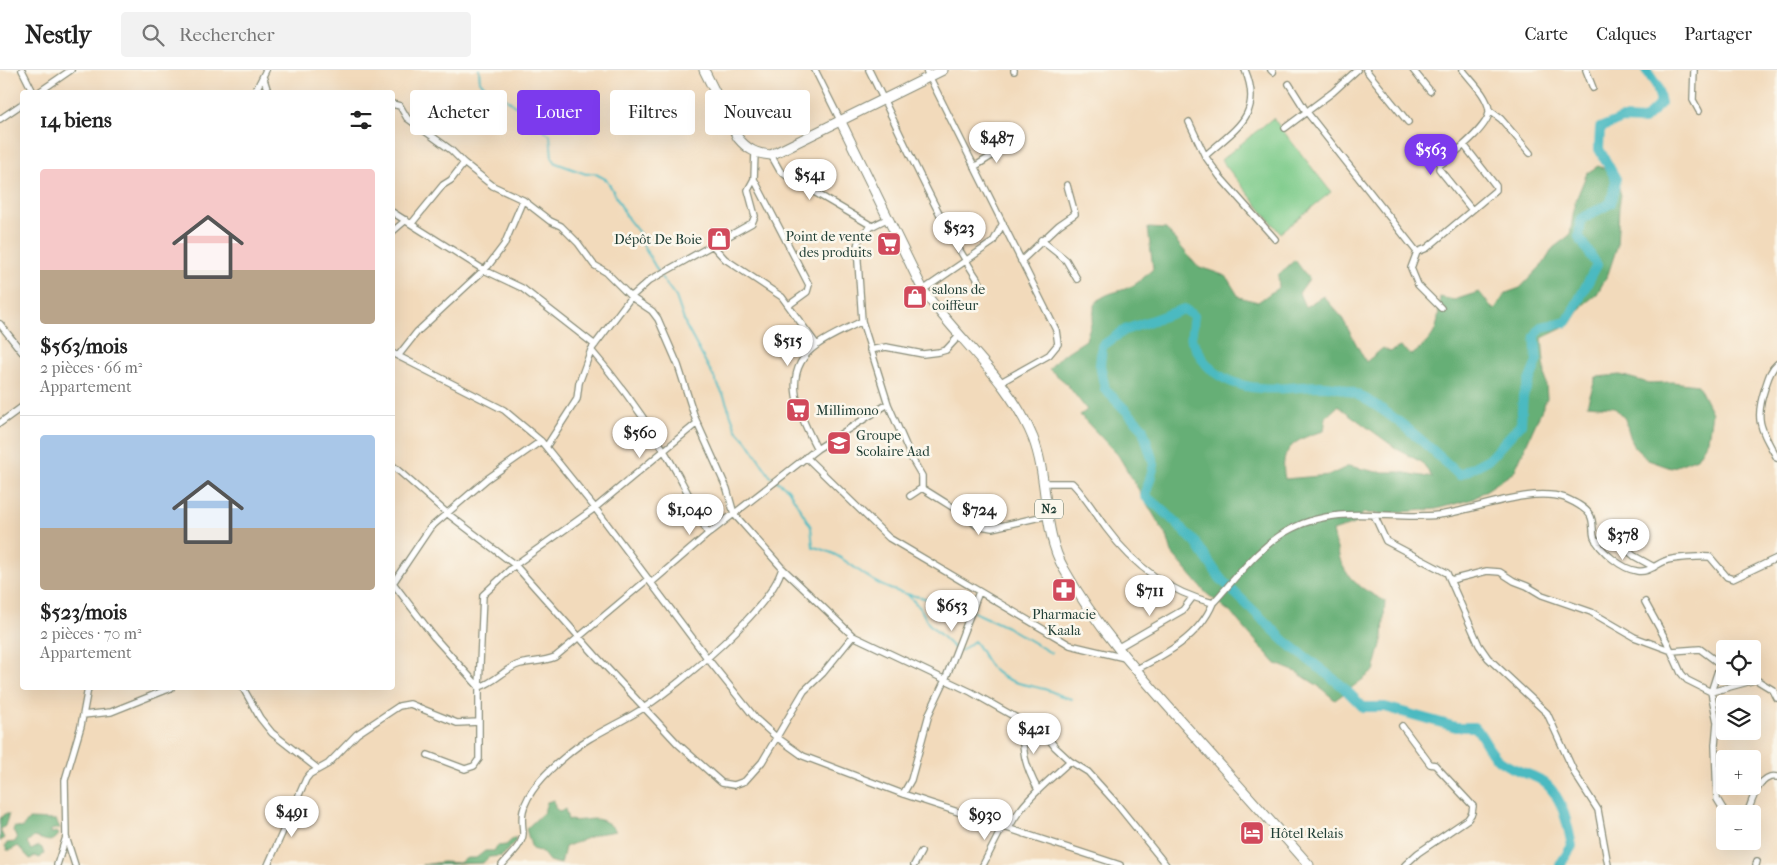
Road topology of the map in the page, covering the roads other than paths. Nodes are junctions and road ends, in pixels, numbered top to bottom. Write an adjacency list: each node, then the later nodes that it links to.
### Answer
1 (22, 70): 18 (street)
2 (70, 70): 19 (street)
3 (704, 70): 36 (highway)
4 (815, 70): 30 (street)
5 (869, 70): 23 (street)
6 (943, 70): 15 (highway)
7 (1245, 70): 39 (street)
8 (1357, 70): 27 (street)
9 (1366, 70): 32 (street)
10 (1413, 70): 22 (street)
11 (1463, 70): 26 (street)
12 (1586, 70): 17 (street)
13 (1694, 70): 28 (street)
14 (265, 73): 20 (street); 21 (street)
15 (928, 73): 23 (highway); 41 (street)
16 (1289, 84): 27 (street)
17 (1593, 88)
18 (32, 90)
19 (42, 90)
20 (256, 90)
21 (268, 90)
22 (1430, 91)
23 (883, 99): 30 (highway); 57 (street)
24 (20, 105): 29 (street)
25 (395, 105): 40 (street)
26 (1489, 110): 35 (street); 37 (street)
27 (1306, 111): 33 (street); 55 (street)
28 (1699, 111)
29 (0, 118)
30 (840, 120): 38 (highway); 47 (highway, N2)
31 (1189, 122): 39 (street)
32 (1408, 122)
33 (1285, 128)
34 (1009, 145): 41 (street)
35 (1464, 145): 45 (street); 45 (street)
36 (755, 152): 38 (highway); 42 (street)
37 (1530, 153)
38 (771, 155): 50 (street)
39 (1205, 156): 52 (street)
40 (464, 164): 44 (street); 48 (street)
41 (974, 167): 49 (street)
42 (754, 179): 54 (street); 63 (street)
43 (1067, 185): 53 (street)
44 (523, 200): 58 (street); 62 (street)
45 (1472, 210): 55 (street)
46 (395, 214): 48 (street)
47 (887, 219): 50 (street); 60 (highway, N2)
48 (409, 222): 51 (street); 58 (street)
49 (1003, 224): 56 (street); 57 (street)
50 (872, 226): 65 (street)
51 (395, 230)
52 (1275, 239)
53 (1041, 240): 56 (street); 59 (street)
54 (712, 245): 62 (street); 63 (street)
55 (1417, 252): 64 (street)
56 (1021, 261): 75 (street)
57 (966, 262): 60 (street); 61 (street)
58 (484, 270): 69 (street); 72 (street)
59 (1077, 279)
60 (923, 290): 67 (highway, N2)
61 (984, 290)
62 (631, 297): 69 (street); 79 (street)
63 (789, 305): 68 (street)
64 (1441, 308)
65 (862, 321): 68 (street); 71 (street)
66 (0, 324): 70 (street)
67 (960, 336): 71 (street); 75 (highway, N2)
68 (817, 345): 82 (street)
69 (593, 348): 81 (street); 83 (street)
70 (20, 349)
71 (870, 350): 76 (street)
72 (395, 353)
73 (395, 355): 80 (street)
74 (1777, 364): 85 (street)
75 (1001, 382): 87 (highway, N2)
76 (888, 404): 82 (street); 88 (street)
77 (20, 408): 78 (street)
78 (0, 423)
79 (697, 424): 83 (street); 92 (street)
80 (541, 441): 81 (street); 91 (street)
81 (546, 448): 90 (street)
82 (817, 449): 84 (street)
83 (666, 450): 90 (street); 95 (street)
84 (806, 457): 92 (street); 105 (street)
85 (1777, 458)
86 (395, 468): 91 (street)
87 (1044, 483): 93 (highway, N2); 106 (street)
88 (922, 488): 89 (street); 93 (street)
89 (910, 496)
90 (595, 508): 98 (street); 103 (street)
91 (448, 514): 98 (street); 101 (street)
92 (734, 514): 95 (street); 100 (street)
93 (1050, 515): 111 (highway, N2)
94 (1374, 515): 96 (street); 102 (street); 108 (street)
95 (708, 534): 103 (street)
96 (1596, 541): 99 (street); 99 (street)
97 (1777, 558): 99 (street)
98 (515, 565): 110 (street); 121 (street)
99 (1654, 567)
100 (782, 568): 109 (street); 114 (street)
101 (395, 580)
102 (1451, 580): 112 (street); 154 (street)
103 (650, 581): 110 (street); 114 (street)
104 (395, 586): 121 (street)
105 (979, 592): 113 (street); 117 (street)
106 (1192, 598): 108 (street); 111 (street)
107 (1645, 602): 112 (street)
108 (1213, 603): 116 (street)
109 (853, 636): 117 (street); 132 (street)
110 (580, 638): 121 (street); 127 (street)
111 (1116, 648): 113 (highway, N2)
112 (1672, 651): 115 (street); 125 (street)
113 (1125, 658): 116 (highway, N2)
114 (708, 659): 127 (street); 132 (street)
115 (1716, 659)
116 (1135, 670): 152 (highway, N2)
117 (945, 680): 130 (street); 138 (street)
118 (1716, 680): 125 (street)
119 (1761, 683): 126 (street)
120 (1732, 685): 125 (street)
121 (479, 687): 129 (street)
122 (88, 690): 128 (street)
123 (166, 690): 128 (street)
124 (244, 690): 135 (street)
125 (1711, 692): 139 (street)
126 (1777, 698)
127 (645, 707): 132 (street); 147 (street)
128 (83, 714): 142 (street)
129 (479, 722): 133 (street); 135 (street)
130 (1022, 722): 134 (street); 137 (street)
131 (1402, 726): 153 (street)
132 (776, 736): 138 (street)
133 (428, 755)
134 (1070, 761): 137 (street); 151 (street)
135 (318, 769): 146 (street)
136 (1777, 778): 140 (street)
137 (1038, 790): 141 (street)
138 (903, 794): 141 (street)
139 (1721, 805)
140 (1750, 805)
141 (1006, 827): 149 (street); 150 (street)
142 (66, 837): 144 (street); 145 (street)
143 (921, 852): 148 (street)
144 (57, 865)
145 (75, 865)
146 (268, 865)
147 (502, 865)
148 (914, 865)
149 (983, 865)
150 (1120, 865)
151 (1166, 865)
152 (1309, 865)
153 (1404, 865)
154 (1608, 865)

